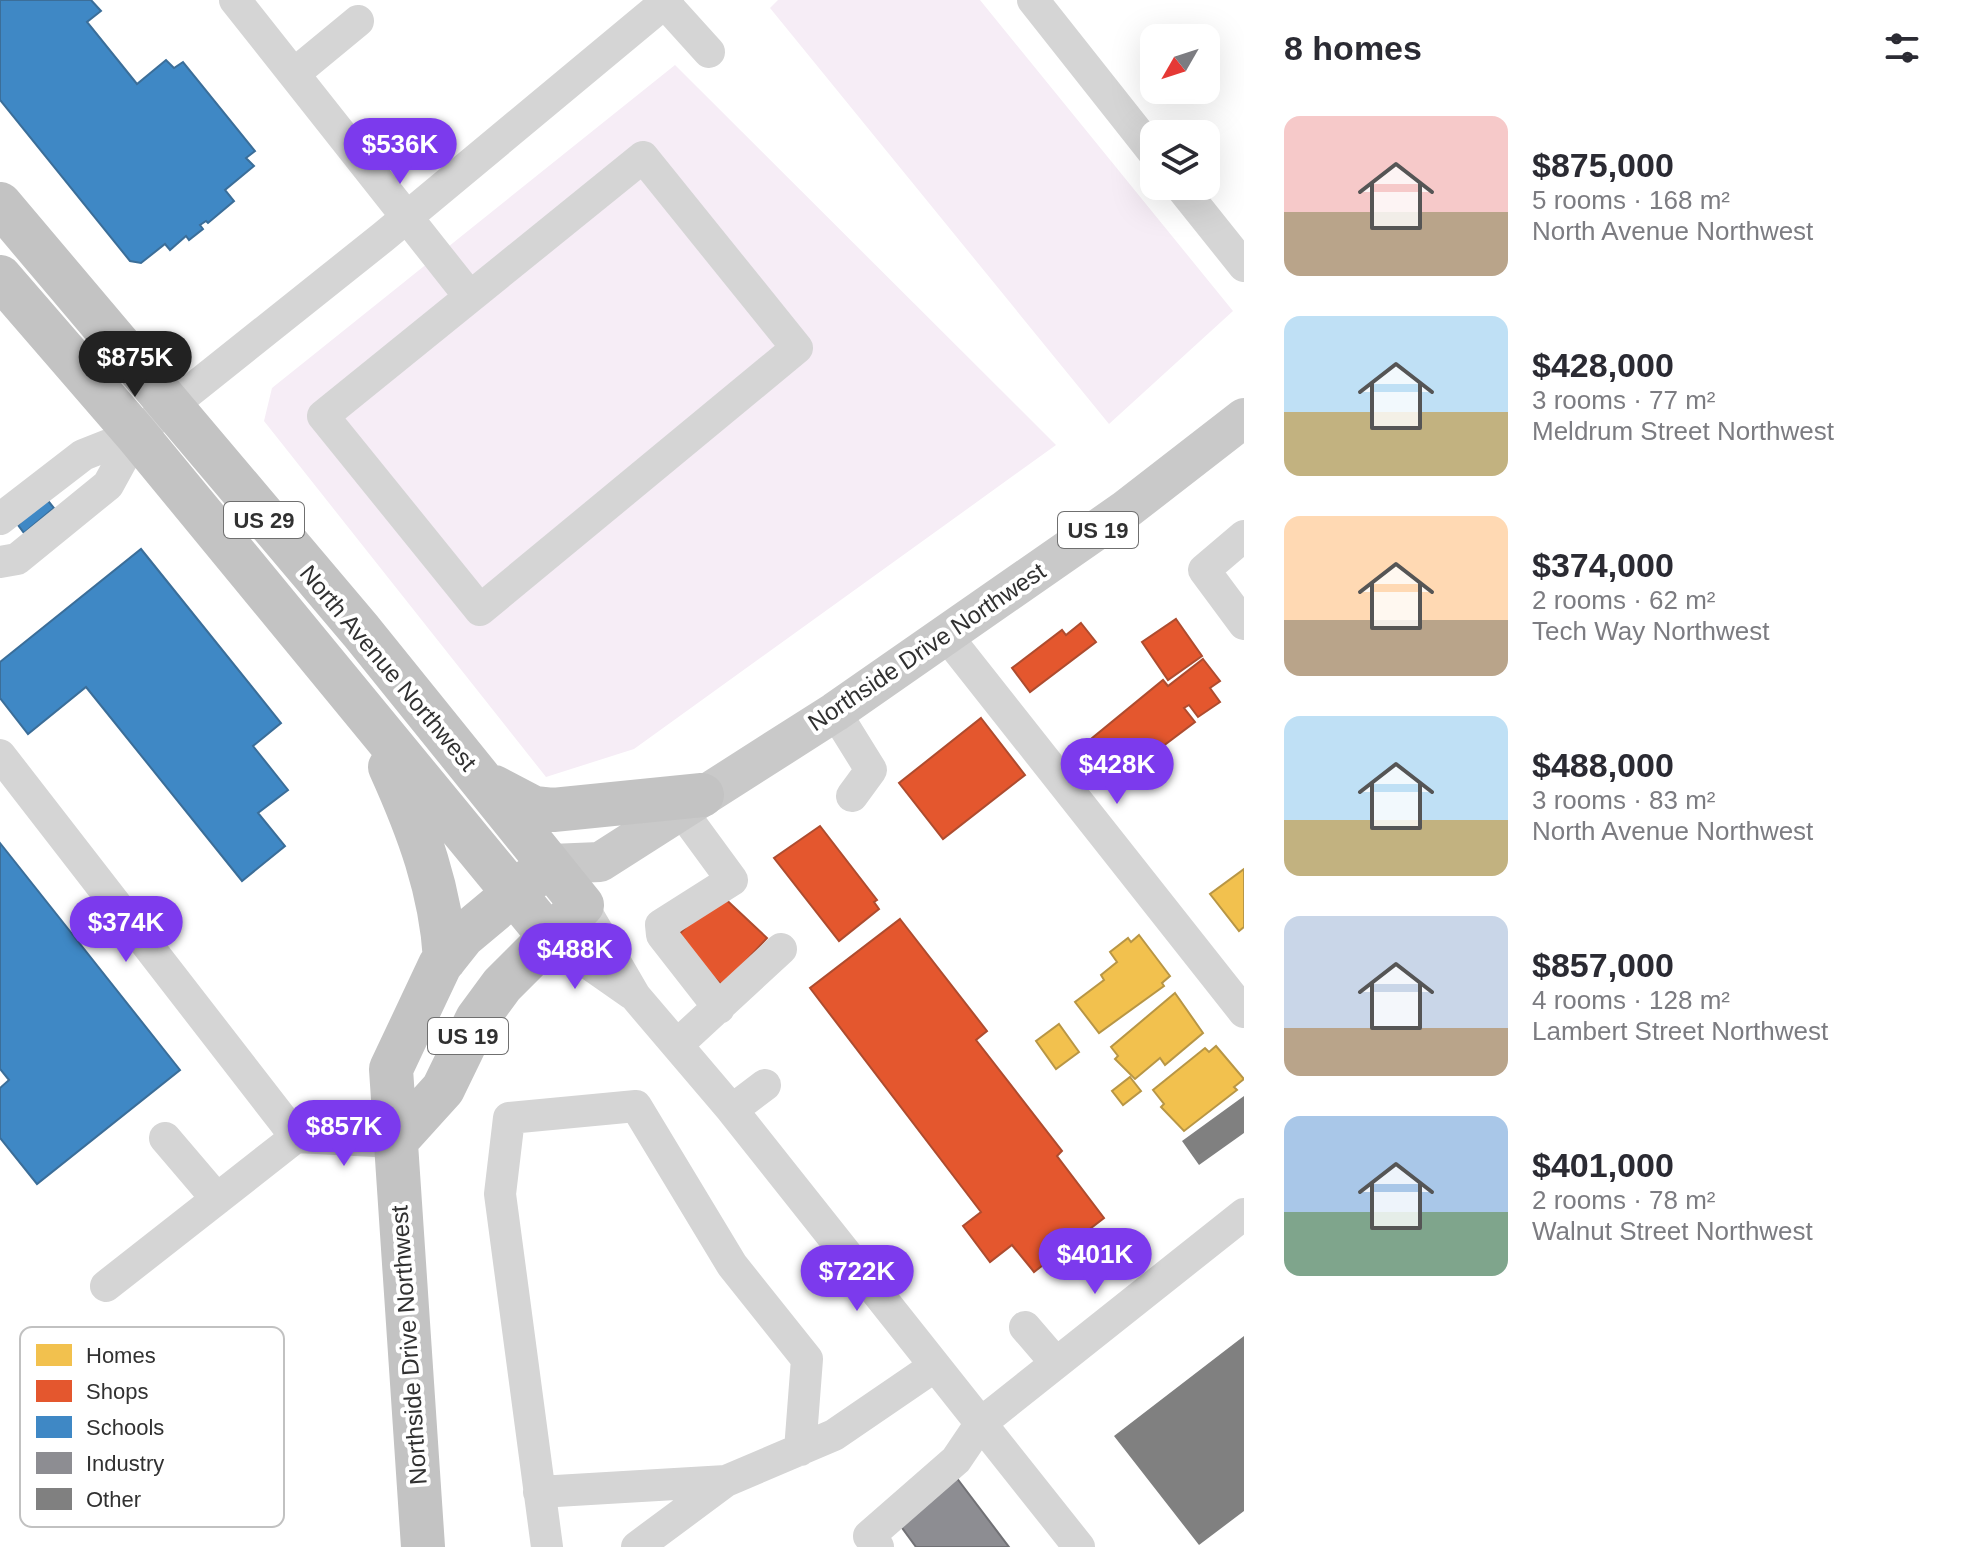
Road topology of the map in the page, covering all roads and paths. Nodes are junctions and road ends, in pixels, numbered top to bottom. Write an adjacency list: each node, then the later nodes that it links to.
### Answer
1 (235, 0): 6 (street)
2 (1033, 0): 7 (street)
3 (664, 1): 5 (street); 10 (street)
4 (358, 21): 6 (street)
5 (709, 52)
6 (295, 73): 10 (street)
7 (1140, 135)
8 (1191, 200): 11 (street)
9 (0, 204): 15 (highway, North Avenue Northwest / US 29)
10 (405, 218): 13 (street); 15 (street)
11 (1244, 266)
12 (0, 277): 15 (highway, North Avenue Northwest / US 29)
13 (470, 297): 13 (street)
14 (1244, 418): 20 (main road, Northside Drive Northwest / US 19)
15 (152, 421): 16 (street); 18 (street); 21 (highway, North Avenue Northwest / US 29); 24 (highway, North Avenue Northwest / US 29)
16 (0, 519)
17 (1244, 536): 19 (street)
18 (0, 562)
19 (1244, 624)
20 (946, 635): 22 (main road, Northside Drive Northwest / US 19); 36 (street)
21 (364, 710): 29 (highway, North Avenue Northwest / US 29); 33 (highway)
22 (835, 712): 25 (street); 26 (main road, Northside Drive Northwest / US 19)
23 (0, 755): 40 (street)
24 (479, 778): 26 (highway, US 29); 28 (highway, North Avenue Northwest / US 29)
25 (852, 796)
26 (691, 802): 27 (main road, Northside Drive Northwest / US 19); 35 (street)
27 (600, 862): 28 (main road); 30 (main road, US 19)
28 (551, 864): 29 (highway, Northside Drive Northwest / US 19); 30 (highway, North Avenue Northwest / US 29)
29 (512, 893): 31 (highway, North Avenue Northwest / US 29); 33 (highway, Northside Drive Northwest / US 19)
30 (582, 905): 31 (highway, US 19); 34 (street, North Avenue Northwest)
31 (549, 936): 34 (street, North Avenue Northwest); 42 (highway, US 19)
32 (781, 949): 35 (street)
33 (445, 959): 42 (highway, Northside Drive Northwest / US 19)
34 (635, 996): 37 (street, North Avenue Northwest)
35 (719, 1008): 37 (street)
36 (1244, 1012)
37 (677, 1045): 39 (street, North Avenue Northwest)
38 (765, 1085): 39 (street)
39 (732, 1110): 48 (street, North Avenue Northwest)
40 (296, 1137): 42 (street); 43 (street)
41 (165, 1138): 43 (street)
42 (395, 1142): 53 (highway, Northside Drive Northwest)
43 (217, 1199): 45 (street)
44 (1244, 1214): 47 (street)
45 (106, 1286)
46 (1025, 1327): 47 (street)
47 (1056, 1363): 49 (street)
48 (935, 1366): 49 (street, North Avenue Northwest); 50 (street)
49 (981, 1423): 56 (street); 57 (street, North Avenue Northwest)
50 (800, 1450): 51 (street); 52 (street)
51 (726, 1481): 52 (street); 55 (street)
52 (539, 1492): 54 (street)
53 (423, 1547)
54 (547, 1547)
55 (637, 1547)
56 (878, 1547)
57 (1079, 1547)

